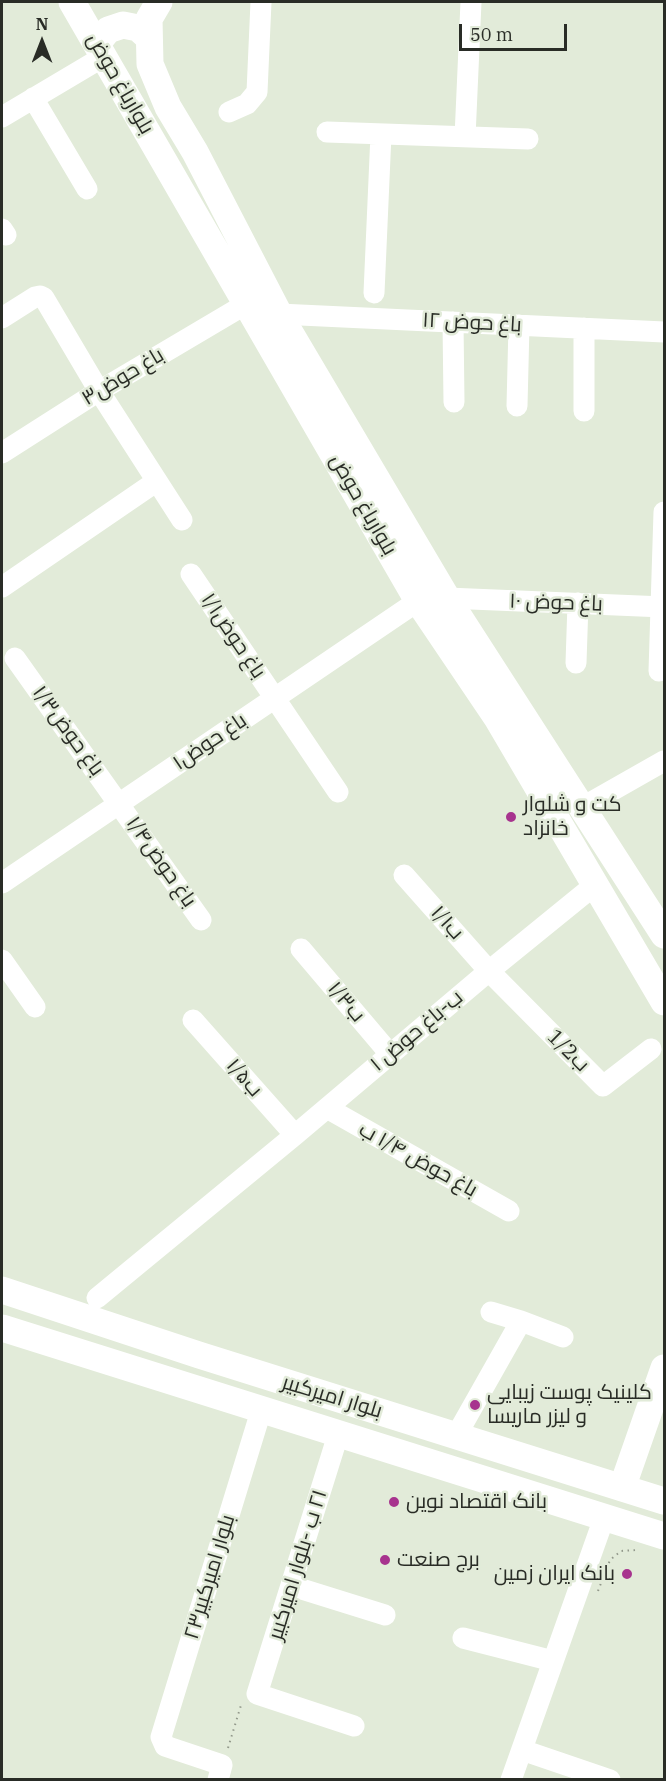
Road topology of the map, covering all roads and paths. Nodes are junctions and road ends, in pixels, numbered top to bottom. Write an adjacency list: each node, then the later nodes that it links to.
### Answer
1 (72, 2): 6 (main road, بلوارباغ حوض)
2 (159, 2): 5 (main road, بلوارباغ حوض)
3 (261, 2): 8 (street)
4 (471, 2): 12 (street)
5 (149, 38): 6 (main road); 14 (main road, بلوارباغ حوض)
6 (100, 51): 7 (street); 15 (main road, بلوارباغ حوض)
7 (33, 98): 9 (street); 16 (street)
8 (229, 112)
9 (2, 117)
10 (327, 132): 11 (street)
11 (381, 134): 12 (street); 17 (street)
12 (465, 137): 13 (street)
13 (528, 139)
14 (195, 152): 15 (main road); 19 (main road, بلوارباغ حوض)
15 (168, 165): 18 (main road, بلوارباغ حوض)
16 (87, 189)
17 (374, 293)
18 (246, 304): 25 (street, باغ حوض۳); 36 (main road, بلوارباغ حوض)
19 (279, 314): 21 (street, ۱۲ باغ حوض); 35 (main road, بلوارباغ حوض)
20 (2, 318): 25 (street)
21 (453, 322): 22 (street, ۱۲ باغ حوض); 26 (street)
22 (519, 325): 23 (street, ۱۲ باغ حوض); 27 (street)
23 (584, 328): 24 (street, ۱۲ باغ حوض); 28 (street)
24 (664, 332)
25 (99, 391): 29 (street, باغ حوض۳); 30 (street)
26 (454, 402)
27 (517, 406)
28 (584, 411)
29 (2, 453)
30 (157, 481): 32 (street); 34 (street)
31 (664, 512): 38 (street)
32 (182, 520)
33 (191, 574): 42 (street, باغ حوض۱/۱)
34 (2, 587)
35 (447, 598): 37 (street, ۱۰ باغ حوض); 43 (main road, بلوارباغ حوض)
36 (418, 601): 42 (street, باغ حوض۱); 43 (main road, بلوارباغ حوض)
37 (578, 603): 38 (street, ۱۰ باغ حوض); 40 (street)
38 (663, 607): 41 (street)
39 (15, 658): 46 (street, باغ حوض۱/۳)
40 (576, 663)
41 (659, 671)
42 (275, 698): 45 (street, باغ حوض۱/۱); 46 (street, باغ حوض۱)
43 (500, 700): 47 (main road, بلوارباغ حوض); 50 (main road, بلوارباغ حوض)
44 (664, 761): 47 (street)
45 (338, 792)
46 (120, 804): 49 (street, باغ حوض۱); 51 (street, باغ حوض۱/۴)
47 (583, 807): 52 (main road, بلوارباغ حوض)
48 (404, 875): 55 (street, ب۱/۱)
49 (2, 883)
50 (596, 884): 55 (street, ۱ ب-باغ حوض); 56 (main road, بلوارباغ حوض)
51 (201, 920)
52 (664, 930)
53 (302, 949): 60 (street, ب۱/۳)
54 (2, 960): 57 (street)
55 (489, 971): 59 (street, 1/2ب); 60 (street, ۱ ب-باغ حوض)
56 (664, 1002)
57 (35, 1007)
58 (193, 1020): 62 (street, ب۱/۵)
59 (651, 1048)
60 (390, 1054): 61 (street, ۱ ب-باغ حوض)
61 (327, 1108): 62 (street, ۱ ب-باغ حوض); 63 (street, باغ حوض ۱/۴ ب)
62 (295, 1136): 65 (street, ۱ ب-باغ حوض)
63 (509, 1211)
64 (2, 1290): 70 (main road, بلوار امیرکبیر)
65 (98, 1298)
66 (491, 1312): 67 (street)
67 (520, 1322): 69 (street); 75 (street)
68 (2, 1328): 72 (main road, بلوار امیرکبیر)
69 (563, 1336)
70 (184, 1350): 72 (main road); 75 (main road, بلوار امیرکبیر)
71 (664, 1368): 76 (main road)
72 (171, 1383): 73 (main road, بلوار امیرکبیر)
73 (261, 1411): 74 (main road, بلوار امیرکبیر); 89 (street, ۲۳بلوار امیرکبیر)
74 (338, 1435): 78 (main road, بلوار امیرکبیر); 81 (street, ٢١ ب -بلوار امیرکبیر)
75 (456, 1436): 76 (main road, بلوار امیرکبیر)
76 (622, 1488): 77 (main road, بلوار امیرکبیر)
77 (664, 1500)
78 (604, 1518): 79 (main road, بلوار امیرکبیر); 85 (street)
79 (664, 1536)
80 (641, 1550): 82 (path)
81 (292, 1586): 83 (street); 86 (street, ٢١ ب -بلوار امیرکبیر)
82 (598, 1592)
83 (385, 1614)
84 (463, 1638): 85 (street)
85 (553, 1661): 88 (street)
86 (257, 1695): 87 (street); 89 (path)
87 (354, 1726)
88 (522, 1750): 90 (street); 91 (street)
89 (220, 1772)
90 (511, 1779)
91 (610, 1779)

